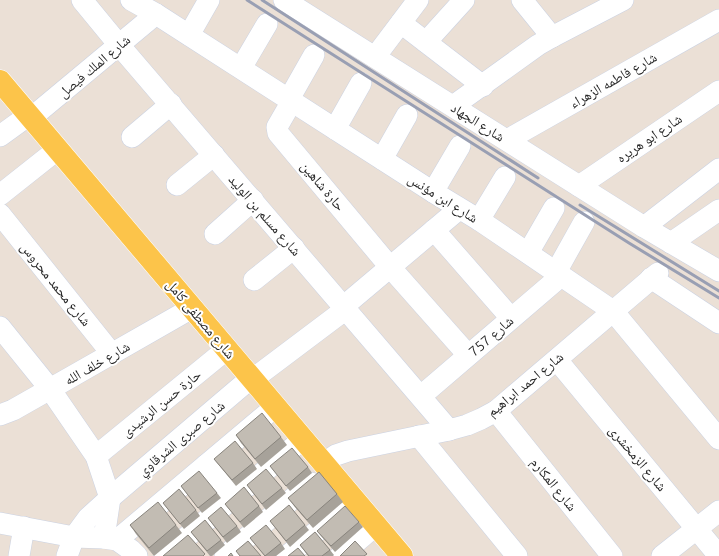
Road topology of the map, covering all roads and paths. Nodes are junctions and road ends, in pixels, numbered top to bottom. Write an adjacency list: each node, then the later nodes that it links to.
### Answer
1 (82, 0): 15 (street, شارع مسلم بن الوليد)
2 (209, 0): 12 (street)
3 (284, 0): 17 (street, شارع الجهاد)
4 (418, 0): 10 (street)
5 (464, 0): 14 (street)
6 (522, 0): 13 (street)
7 (612, 2): 13 (street)
8 (144, 5): 12 (street, شارع ابن مؤنس); 15 (street, شارع الملك فيصل)
9 (719, 20): 31 (street, شارع فاطمه الزهراء)
10 (400, 23): 14 (street); 17 (street)
11 (267, 24): 18 (street)
12 (189, 35): 18 (street, شارع ابن مؤنس)
13 (552, 37): 21 (street)
14 (426, 42): 21 (street)
15 (119, 45): 24 (street, شارع مسلم بن الوليد); 27 (street, شارع الملك فيصل)
16 (314, 55): 23 (street, حارة شاهين)
17 (375, 57): 25 (street, شارع الجهاد)
18 (240, 68): 23 (street, شارع ابن مؤنس)
19 (0, 81): 27 (main road, شارع مصطفى كامل)
20 (361, 83): 28 (street)
21 (483, 86): 25 (street)
22 (719, 91): 39 (street, شارع ابو هريره)
23 (290, 100): 28 (street, شارع ابن مؤنس); 55 (street, حارة شاهين)
24 (170, 104): 30 (street); 34 (street, شارع مسلم بن الوليد)
25 (453, 106): 31 (street, شارع الجهاد)
26 (407, 115): 35 (street)
27 (30, 117): 29 (street, شارع الملك فيصل); 33 (main road, شارع مصطفى كامل)
28 (335, 129): 35 (street, شارع ابن مؤنس)
29 (0, 136)
30 (132, 137)
31 (507, 140): 39 (street, شارع الجهاد)
32 (460, 146): 40 (street)
33 (58, 149): 41 (street); 59 (main road, شارع مصطفى كامل)
34 (214, 155): 38 (street); 42 (street, شارع مسلم بن الوليد)
35 (382, 159): 40 (street, شارع ابن مؤنس)
36 (719, 169): 49 (street)
37 (505, 177): 47 (street)
38 (177, 185)
39 (579, 186): 49 (street, شارع الجهاد)
40 (433, 192): 43 (street, شارع ابن مؤنس)
41 (0, 195)
42 (253, 200): 51 (street); 53 (street, شارع مسلم بن الوليد)
43 (459, 208): 47 (street, شارع ابن مؤنس); 50 (street, شارع صبرى الشرقاوي)
44 (554, 208): 54 (street)
45 (719, 210): 52 (street)
46 (0, 214): 66 (street, شارع محمد محروس)
47 (479, 220): 54 (street, شارع ابن مؤنس)
48 (584, 222): 57 (street)
49 (644, 227): 52 (street, شارع الجهاد)
50 (434, 230): 55 (street, شارع صبرى الشرقاوي); 62 (street)
51 (215, 234)
52 (672, 243): 56 (street, شارع الجهاد)
53 (294, 248): 58 (street); 60 (street, شارع مسلم بن الوليد)
54 (528, 253): 57 (street, شارع ابن مؤنس)
55 (390, 267): 60 (street, شارع صبرى الشرقاوي); 67 (street, حارة شاهين)
56 (719, 271)
57 (559, 274): 61 (street, شارع ابن مؤنس); 62 (street, شارع 757)
58 (254, 280)
59 (192, 308): 65 (main road, شارع مصطفى كامل); 66 (street, شارع خلف الله)
60 (345, 308): 69 (street, شارع صبرى الشرقاوي); 71 (street, شارع مسلم بن الوليد)
61 (614, 311): 63 (street, شارع احمد ابراهيم); 68 (street, شارع احمد ابراهيم); 78 (street, شارع ابن مؤنس)
62 (511, 318): 67 (street, شارع 757)
63 (719, 323)
64 (0, 327): 70 (street)
65 (227, 349): 69 (main road, شارع مصطفى كامل); 79 (street, حارة حسن الرشيدى)
66 (112, 354): 70 (street, شارع خلف الله)
67 (468, 355): 71 (street, شارع 757)
68 (557, 360): 73 (street, شارع احمد ابراهيم); 89 (street, شارع الزمخشرى)
69 (252, 379): 72 (main road, شارع مصطفى كامل); 82 (street, شارع صبرى الشرقاوي)
70 (50, 390): 74 (street, شارع خلف الله); 79 (street)
71 (421, 396): 75 (street, شارع مسلم بن الوليد)
72 (275, 407): 77 (main road, شارع مصطفى كامل); 80 (street)
73 (496, 411): 75 (street, شارع احمد ابراهيم); 100 (street, شارع المكارم)
74 (0, 415)
75 (449, 430): 76 (street, شارع احمد ابراهيم)
76 (419, 436): 81 (street, شارع احمد ابراهيم); 99 (street)
77 (303, 439): 81 (main road, شارع مصطفى كامل); 83 (street)
78 (719, 439)
79 (96, 456): 82 (street)
80 (206, 465): 83 (street); 90 (street)
81 (326, 466): 84 (main road, شارع مصطفى كامل); 96 (street, شارع احمد ابراهيم)
82 (110, 498): 90 (street); 91 (street, شارع صبرى الشرقاوي)
83 (234, 498): 95 (street)
84 (355, 500): 87 (main road, شارع مصطفى كامل); 97 (street)
85 (719, 511): 89 (street)
86 (0, 522): 88 (street)
87 (376, 525): 92 (main road, شارع مصطفى كامل); 98 (street)
88 (24, 527): 91 (street); 93 (street)
89 (697, 529): 101 (street); 102 (street, شارع الزمخشرى)
90 (110, 539): 91 (street); 94 (street)
91 (71, 546)
92 (398, 555)
93 (19, 556)
94 (137, 556)
95 (164, 556)
96 (225, 556)
97 (287, 556)
98 (340, 556)
99 (517, 556)
100 (612, 556)
101 (662, 556)
102 (719, 556)

